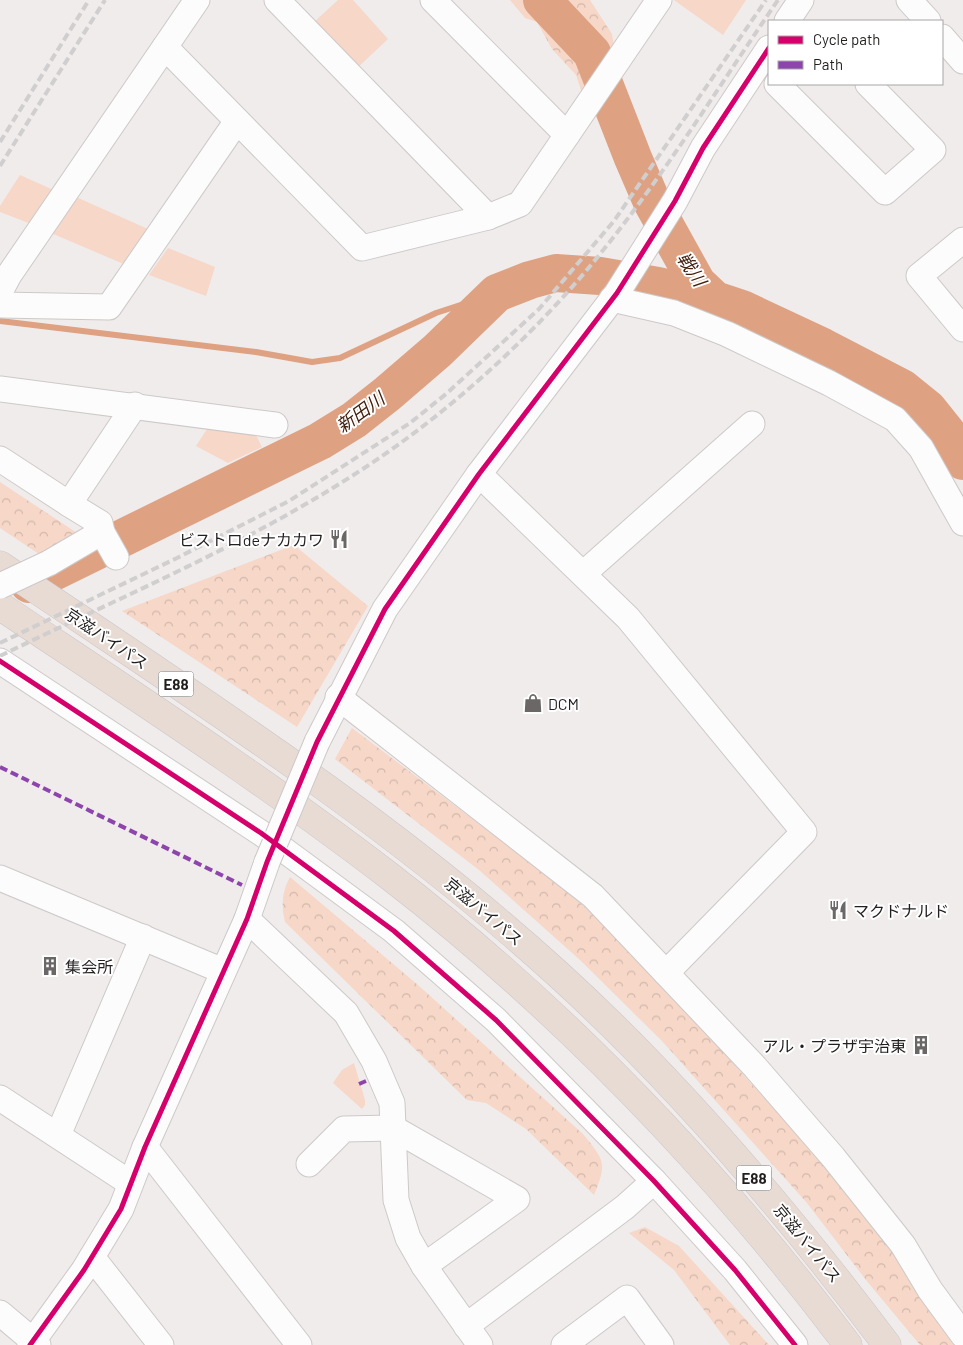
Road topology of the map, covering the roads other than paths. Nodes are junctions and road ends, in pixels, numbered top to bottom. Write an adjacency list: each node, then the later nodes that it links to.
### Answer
1 (197, 0): 8 (street)
2 (277, 0): 15 (street)
3 (433, 0): 14 (street)
4 (660, 0): 14 (street)
5 (909, 0): 6 (street)
6 (927, 20)
7 (943, 38): 9 (street)
8 (165, 47): 13 (street); 17 (street)
9 (963, 61)
10 (766, 63): 18 (street)
11 (778, 85): 12 (street)
12 (869, 85)
13 (237, 121): 15 (street); 19 (street)
14 (567, 135): 15 (street)
15 (488, 217)
16 (963, 240): 20 (street)
17 (0, 292)
18 (615, 296): 26 (street); 28 (street)
19 (0, 305)
20 (963, 329)
21 (0, 389): 22 (street)
22 (135, 405): 23 (street); 27 (street)
23 (275, 424)
24 (752, 424): 30 (street)
25 (0, 458): 27 (street)
26 (478, 474): 30 (street); 34 (street)
27 (70, 504): 31 (street, bridge)
28 (963, 523)
29 (0, 565): 59 (highway, 京滋バイパス / E88)
30 (583, 574): 39 (street)
31 (0, 586)
32 (0, 606): 58 (highway, 京滋バイパス / E88)
33 (0, 661): 45 (street)
34 (338, 697): 36 (street, bridge); 39 (street)
35 (0, 878): 37 (street)
36 (247, 919): 38 (street); 41 (street)
37 (143, 937): 38 (street); 42 (street)
38 (223, 971): 43 (street)
39 (666, 973): 51 (street)
40 (0, 1098): 42 (street)
41 (393, 1128): 44 (street); 48 (street); 48 (street)
42 (58, 1136): 46 (street)
43 (145, 1147): 46 (street); 54 (street)
44 (309, 1164)
45 (654, 1181): 50 (street); 57 (street)
46 (130, 1183): 47 (street)
47 (92, 1257): 52 (street); 53 (street)
48 (424, 1266): 50 (street)
49 (0, 1312): 52 (street)
50 (473, 1335)
51 (963, 1335)
52 (34, 1343)
53 (161, 1345)
54 (299, 1345)
55 (564, 1345): 56 (street)
56 (661, 1345)
57 (795, 1345)
58 (848, 1345)
59 (887, 1345)

